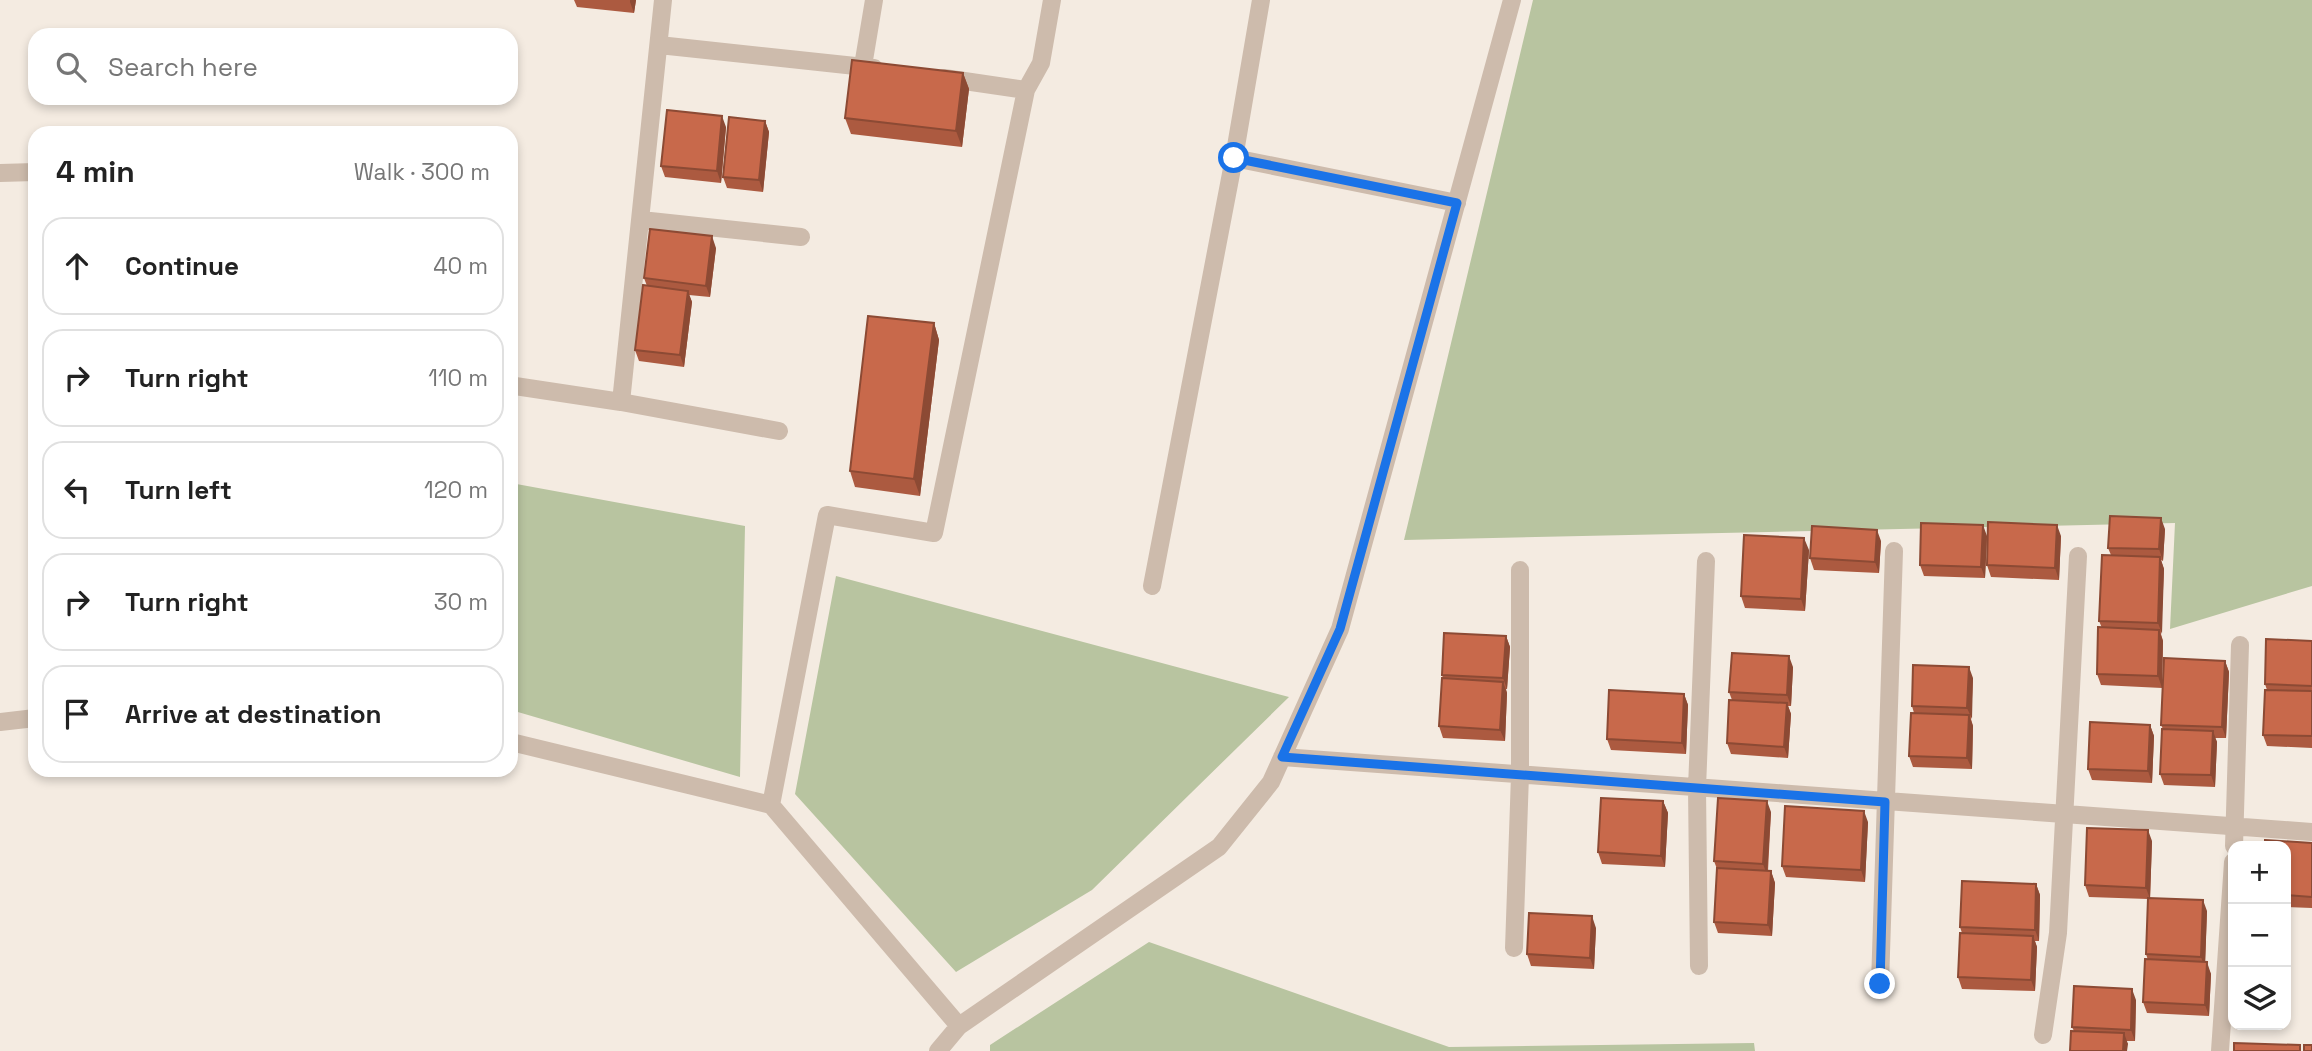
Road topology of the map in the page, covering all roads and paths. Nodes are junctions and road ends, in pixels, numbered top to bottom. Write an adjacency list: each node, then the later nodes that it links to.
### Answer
1 (663, 0): 6 (street)
2 (874, 0): 7 (street)
3 (1052, 0): 10 (street)
4 (1261, 0): 11 (street)
5 (1512, 0): 14 (street)
6 (659, 44): 7 (street); 15 (street)
7 (863, 66): 8 (street)
8 (890, 70)
9 (931, 76): 10 (street)
10 (1026, 90): 33 (street)
11 (1234, 158): 14 (street); 24 (street)
12 (28, 172): 13 (street)
13 (0, 173)
14 (1457, 203): 29 (street)
15 (640, 220): 16 (street); 18 (street)
16 (801, 237)
17 (518, 386): 18 (street)
18 (621, 402): 19 (street)
19 (779, 430)
20 (1894, 551): 32 (street)
21 (2078, 556): 34 (street)
22 (1706, 561): 31 (street)
23 (1520, 570): 30 (street)
24 (1152, 586)
25 (2240, 645): 36 (street)
26 (28, 719): 27 (street)
27 (0, 722)
28 (518, 744): 33 (street)
29 (1282, 757): 30 (street); 41 (street)
30 (1520, 775): 31 (street); 38 (street)
31 (1697, 788): 32 (street); 39 (street)
32 (1885, 802): 34 (street); 40 (street)
33 (771, 805): 41 (street)
34 (2065, 815): 36 (street); 42 (street)
35 (2312, 832): 36 (street)
36 (2235, 837)
37 (2230, 904): 44 (street)
38 (1514, 948)
39 (1699, 966)
40 (1880, 984)
41 (959, 1026): 43 (street)
42 (2043, 1035)
43 (938, 1051)
44 (2220, 1051)

